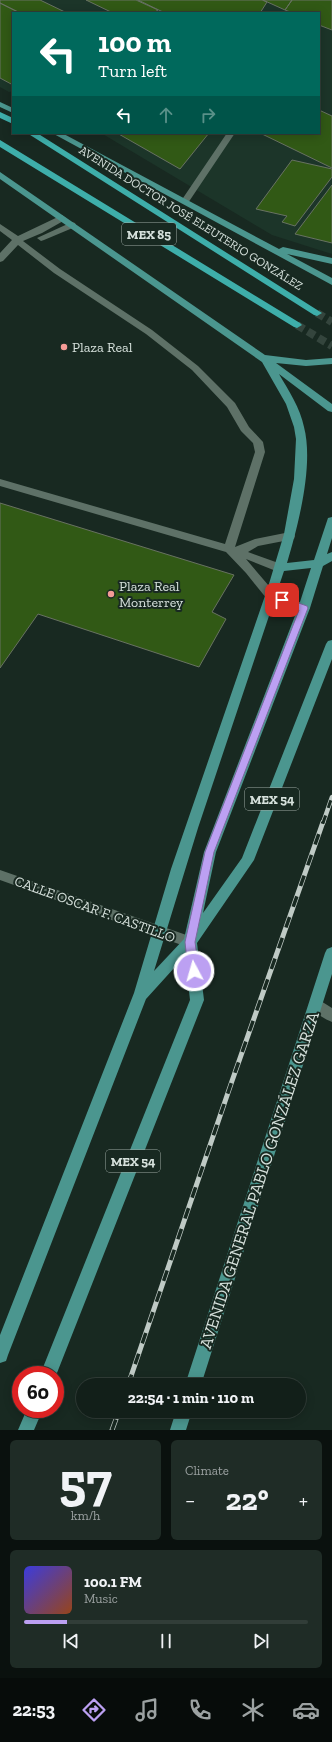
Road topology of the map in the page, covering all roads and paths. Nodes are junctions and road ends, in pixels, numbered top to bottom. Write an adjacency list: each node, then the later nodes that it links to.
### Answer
1 (0, 104): 2 (main road)
2 (12, 110)
3 (0, 114): 4 (highway)
4 (12, 121)
5 (33, 134): 19 (highway, AVENIDA DOCTOR JOSÉ ELEUTERIO GONZÁLEZ / MEX 85)
6 (58, 134): 10 (main road)
7 (230, 134): 10 (street)
8 (0, 143): 20 (highway, MEX 85)
9 (0, 174): 11 (main road, MEX 85)
10 (184, 201): 15 (main road)
11 (62, 218): 12 (main road, MEX 85); 14 (street)
12 (72, 225): 14 (street); 21 (main road, MEX 85)
13 (0, 227): 14 (street)
14 (19, 243): 16 (street); 27 (street)
15 (268, 246): 17 (main road); 18 (main road)
16 (0, 259)
17 (332, 261)
18 (332, 282)
19 (317, 313)
20 (297, 325)
21 (264, 359): 22 (main road); 23 (main road, MEX 85); 26 (main road)
22 (332, 361)
23 (332, 409)
24 (0, 482): 27 (street)
25 (332, 521): 29 (main road, MEX 54)
26 (290, 536): 27 (street); 30 (main road)
27 (233, 551): 30 (street); 31 (street)
28 (332, 556): 29 (main road)
29 (319, 563): 30 (main road); 32 (main road, MEX 54)
30 (280, 568): 31 (main road)
31 (271, 596): 32 (street); 35 (main road)
32 (304, 608): 36 (main road, MEX 54)
33 (332, 644): 36 (main road, MEX 54)
34 (0, 875): 35 (street, CALLE OSCAR F. CASTILLO)
35 (158, 931): 36 (street, CALLE OSCAR F. CASTILLO); 38 (main road)
36 (190, 942): 38 (main road, MEX 54); 42 (main road, MEX 54)
37 (332, 953): 39 (main road, AVENIDA GENERAL PABLO GONZÁLEZ GARZA)
38 (140, 995): 41 (main road, MEX 54)
39 (316, 1004): 40 (street); 43 (main road, AVENIDA GENERAL PABLO GONZÁLEZ GARZA)
40 (332, 1016)
41 (0, 1355)
42 (52, 1366)
43 (195, 1378)
44 (31, 1418): 46 (main road)
45 (182, 1418): 47 (main road)
46 (26, 1430)
47 (178, 1430)

